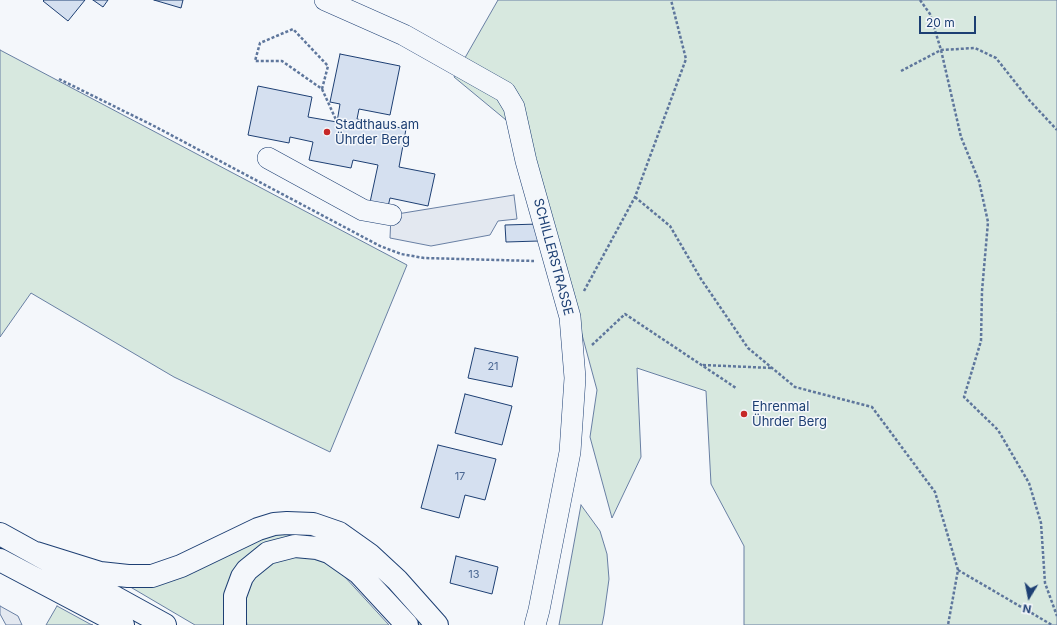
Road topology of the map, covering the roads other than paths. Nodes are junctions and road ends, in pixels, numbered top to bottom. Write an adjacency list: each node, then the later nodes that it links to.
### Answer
1 (325, 0): 12 (street, SCHILLERSTRASSE)
2 (268, 158): 3 (street)
3 (391, 215)
4 (6, 537): 5 (highway)
5 (36, 553): 8 (highway); 11 (highway)
6 (0, 560): 7 (highway)
7 (123, 625)
8 (165, 625)
9 (235, 625): 10 (highway)
10 (407, 625)
11 (437, 625)
12 (535, 625)

